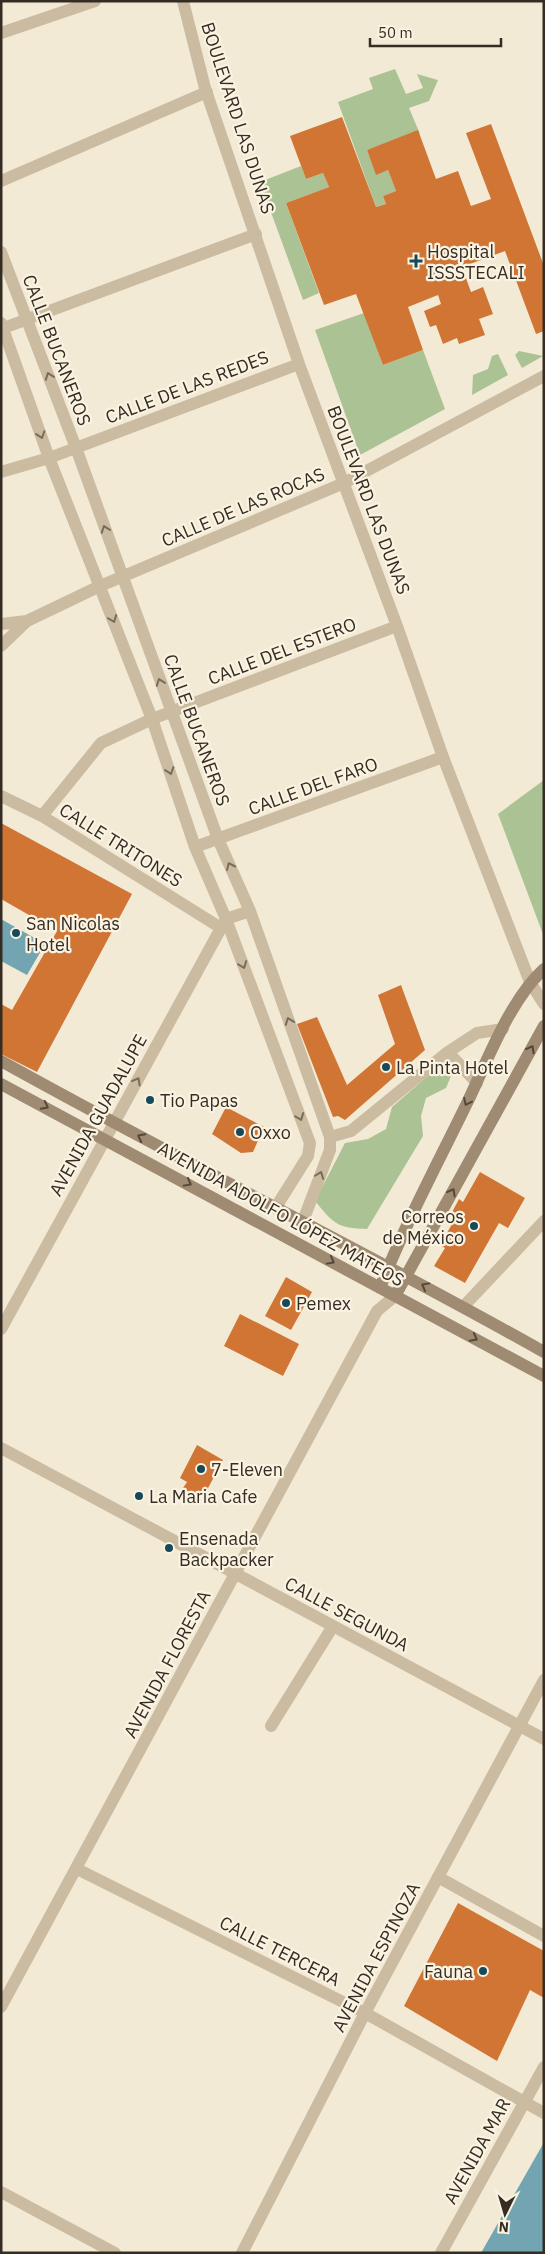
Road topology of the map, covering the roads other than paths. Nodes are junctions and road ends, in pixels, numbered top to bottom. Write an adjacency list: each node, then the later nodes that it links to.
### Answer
1 (95, 1): 3 (street)
2 (183, 1): 4 (street, BOULEVARD LAS DUNAS)
3 (1, 33)
4 (207, 92): 5 (street); 6 (street, BOULEVARD LAS DUNAS)
5 (1, 181)
6 (256, 234): 8 (street); 10 (street, BOULEVARD LAS DUNAS)
7 (1, 252): 8 (street, CALLE BUCANEROS)
8 (28, 319): 9 (street); 12 (street, CALLE BUCANEROS, one-way to 8)
9 (2, 327): 13 (street, one-way to 13)
10 (299, 364): 12 (street, CALLE DE LAS REDES); 15 (street, BOULEVARD LAS DUNAS)
11 (544, 376): 15 (street, CALLE DE LAS ROCAS)
12 (76, 448): 13 (street, CALLE DE LAS REDES); 16 (street, CALLE BUCANEROS, one-way to 12)
13 (49, 458): 14 (street, CALLE DE LAS REDES); 17 (street)
14 (1, 472)
15 (344, 483): 16 (street, CALLE DE LAS ROCAS); 20 (street, BOULEVARD LAS DUNAS)
16 (122, 576): 17 (street, CALLE DE LAS ROCAS); 22 (street, CALLE BUCANEROS, one-way to 16)
17 (100, 586): 18 (street, CALLE DE LAS ROCAS); 23 (street, one-way to 23)
18 (27, 621): 19 (street, CALLE DE LAS ROCAS); 21 (street)
19 (1, 624)
20 (397, 626): 22 (street, CALLE DEL ESTERO); 24 (street, BOULEVARD LAS DUNAS)
21 (1, 646)
22 (171, 713): 23 (street, CALLE DEL ESTERO); 27 (street, CALLE BUCANEROS)
23 (152, 719): 26 (street, CALLE DEL ESTERO); 28 (street, one-way to 28)
24 (443, 757): 27 (street, CALLE DEL FARO); 32 (street, BOULEVARD LAS DUNAS)
25 (1, 796): 26 (street, CALLE TRITONES)
26 (42, 816): 30 (street, CALLE TRITONES)
27 (218, 839): 28 (street, CALLE DEL FARO); 29 (street, CALLE BUCANEROS, one-way to 27)
28 (195, 847): 30 (street)
29 (250, 911): 30 (street); 41 (street, CALLE BUCANEROS, one-way to 29)
30 (223, 923): 40 (street, AVENIDA GUADALUPE, one-way to 30); 43 (street, one-way to 43)
31 (544, 969): 32 (main road, AVENIDA FLORESTA)
32 (530, 982): 33 (street, BOULEVARD LAS DUNAS); 35 (main road, AVENIDA FLORESTA)
33 (544, 1004)
34 (544, 1026): 47 (main road, AVENIDA FLORESTA, one-way to 34)
35 (503, 1029): 36 (street); 38 (main road, AVENIDA FLORESTA)
36 (448, 1052): 38 (street); 41 (street)
37 (1, 1061): 40 (main road, AVENIDA ADOLFO LÓPEZ MATEOS)
38 (477, 1083): 46 (main road, AVENIDA FLORESTA, one-way to 46)
39 (1, 1084): 42 (main road, AVENIDA ADOLFO LÓPEZ MATEOS, one-way to 42)
40 (114, 1123): 42 (street, AVENIDA GUADALUPE); 43 (main road, AVENIDA ADOLFO LÓPEZ MATEOS, one-way to 40)
41 (330, 1137): 44 (street, CALLE BUCANEROS, one-way to 41)
42 (106, 1138): 48 (main road, AVENIDA ADOLFO LÓPEZ MATEOS, one-way to 48); 52 (street, AVENIDA GUADALUPE)
43 (276, 1206): 44 (main road, AVENIDA ADOLFO LÓPEZ MATEOS)
44 (303, 1220): 46 (main road, AVENIDA ADOLFO LÓPEZ MATEOS)
45 (544, 1220): 50 (street)
46 (388, 1267): 47 (main road, AVENIDA ADOLFO LÓPEZ MATEOS); 48 (main road, AVENIDA FLORESTA)
47 (406, 1275): 49 (main road, AVENIDA FLORESTA); 50 (main road, AVENIDA ADOLFO LÓPEZ MATEOS, one-way to 47)
48 (380, 1288): 49 (main road, AVENIDA ADOLFO LÓPEZ MATEOS); 51 (street, AVENIDA FLORESTA)
49 (395, 1296): 51 (street, AVENIDA FLORESTA); 54 (main road, AVENIDA ADOLFO LÓPEZ MATEOS, one-way to 54)
50 (463, 1307): 53 (main road, AVENIDA ADOLFO LÓPEZ MATEOS)
51 (377, 1311): 56 (street, AVENIDA FLORESTA)
52 (1, 1329)
53 (544, 1352)
54 (544, 1376)
55 (1, 1448): 56 (street, CALLE SEGUNDA)
56 (235, 1574): 57 (street, CALLE SEGUNDA); 62 (street, AVENIDA FLORESTA)
57 (332, 1626): 59 (street); 60 (street, CALLE SEGUNDA)
58 (544, 1680): 60 (street, AVENIDA ESPINOZA)
59 (271, 1726)
60 (520, 1726): 61 (street, CALLE SEGUNDA); 63 (street, AVENIDA ESPINOZA)
61 (544, 1739)
62 (77, 1868): 65 (street, AVENIDA FLORESTA); 66 (street, CALLE TERCERA)
63 (438, 1877): 64 (street); 66 (street, AVENIDA ESPINOZA)
64 (544, 1936)
65 (1, 2007)
66 (365, 2013): 68 (street, CALLE TERCERA); 71 (street, AVENIDA ESPINOZA)
67 (544, 2067): 68 (street, AVENIDA MAR)
68 (534, 2107): 72 (street, AVENIDA MAR)
69 (1, 2192): 70 (street)
70 (115, 2253)
71 (242, 2253)
72 (441, 2253)

